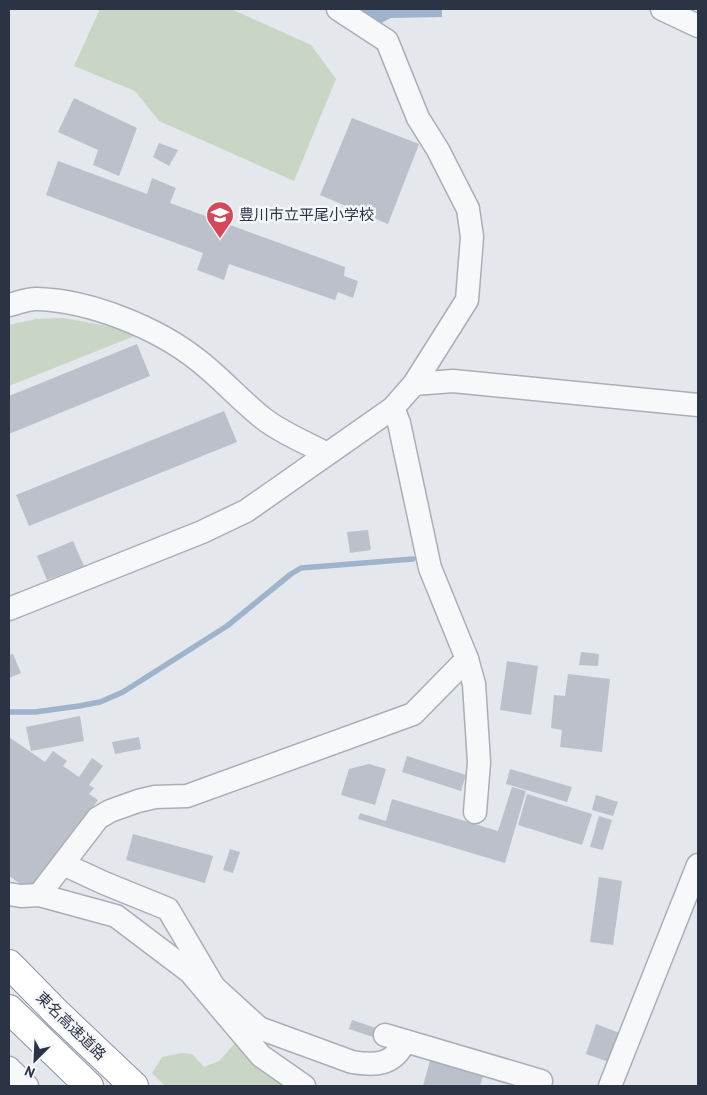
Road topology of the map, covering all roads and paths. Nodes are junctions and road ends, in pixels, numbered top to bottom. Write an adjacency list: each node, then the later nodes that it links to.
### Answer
1 (338, 9): 5 (street)
2 (662, 9): 3 (street)
3 (698, 26)
4 (9, 305): 8 (street)
5 (414, 384): 6 (street); 7 (street)
6 (698, 405)
7 (393, 408): 8 (street); 10 (street)
8 (327, 454): 9 (street)
9 (9, 609)
10 (467, 659): 11 (street); 12 (street)
11 (475, 812)
12 (63, 864): 15 (street); 19 (street)
13 (698, 866): 24 (street)
14 (9, 894): 15 (street)
15 (39, 895): 23 (street)
16 (9, 964): 22 (highway, 東名高速道路)
17 (9, 1009): 21 (highway, 東名高速道路)
18 (9, 1068): 20 (street)
19 (540, 1081)
20 (27, 1086)
21 (89, 1086)
22 (134, 1086)
23 (304, 1086)
24 (610, 1086)

